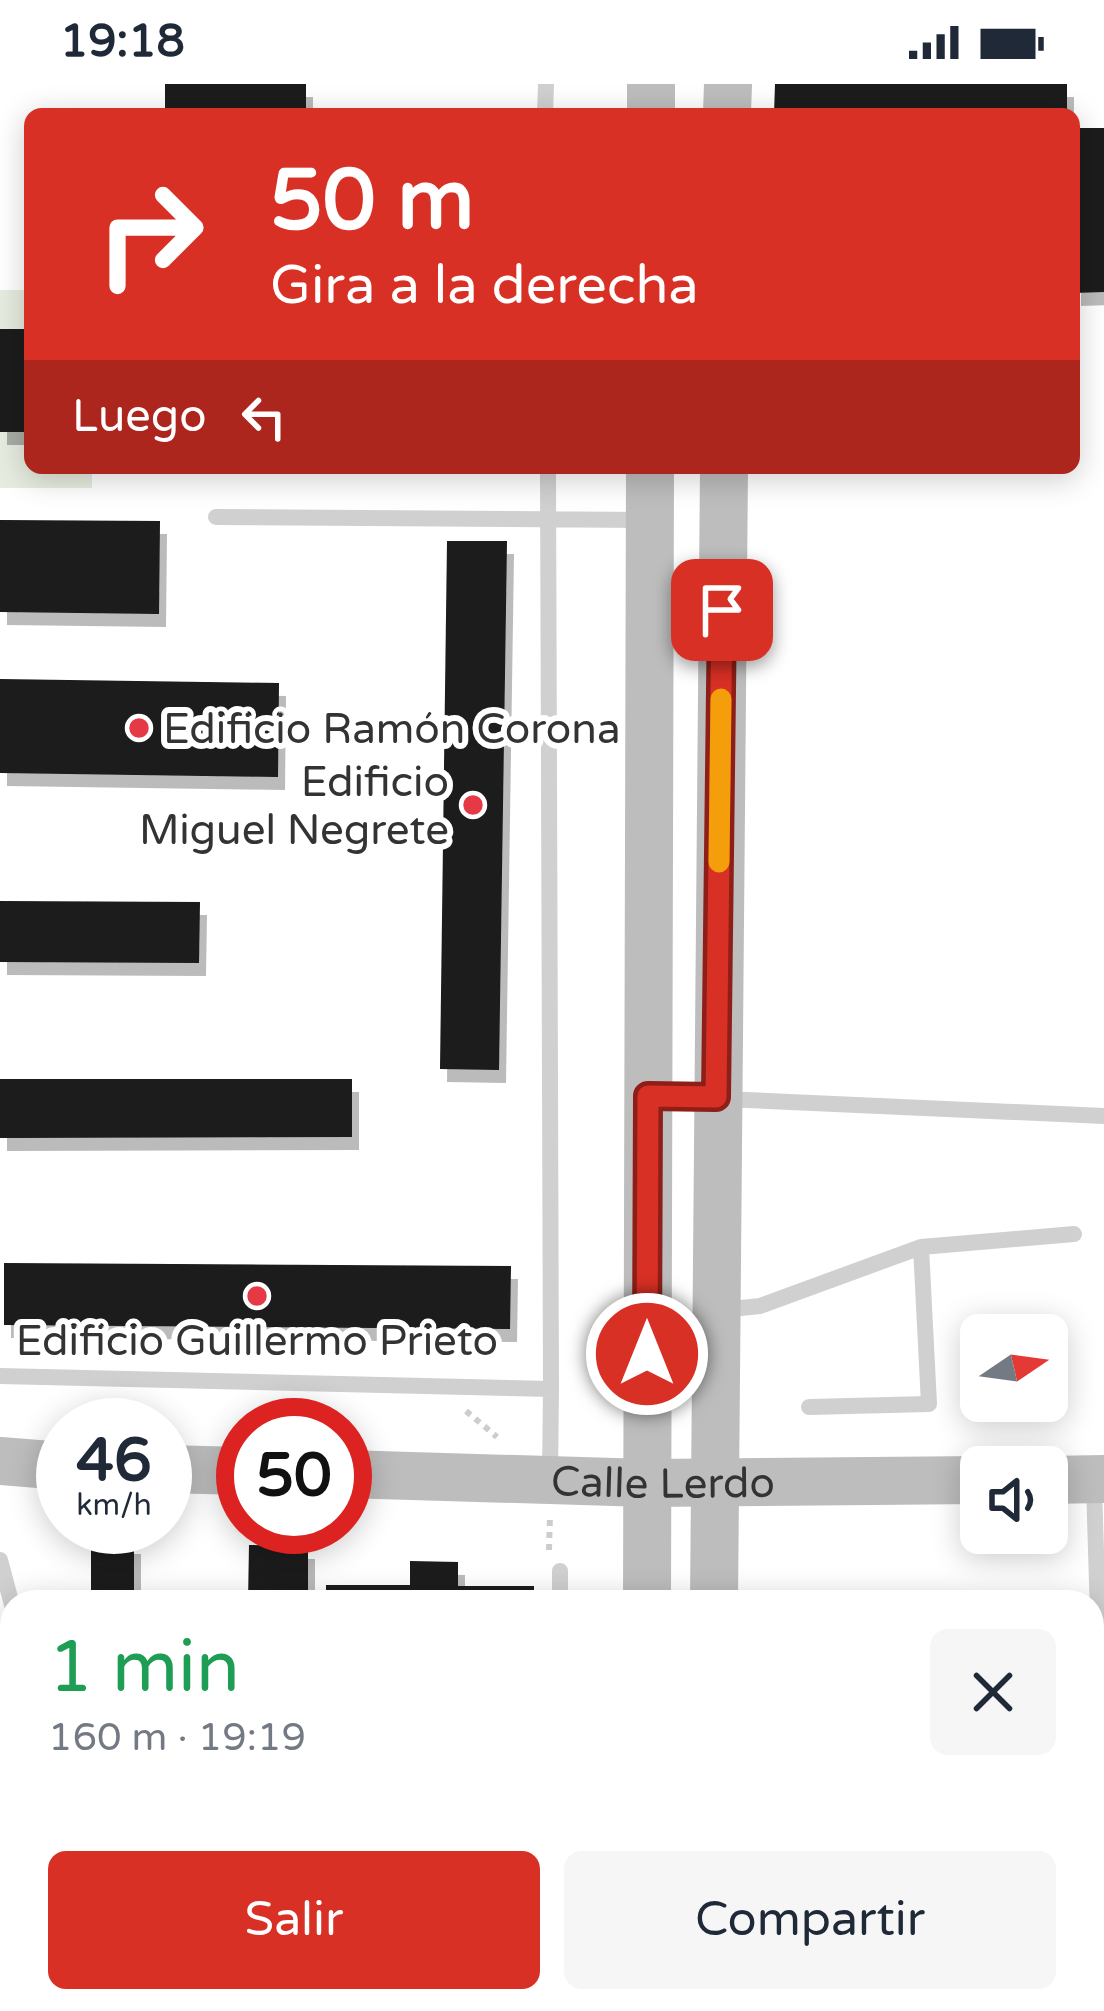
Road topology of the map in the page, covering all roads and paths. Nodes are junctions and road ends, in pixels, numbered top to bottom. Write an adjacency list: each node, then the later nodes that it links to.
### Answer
1 (548, 474): 6 (lane)
2 (650, 474): 7 (street)
3 (704, 474): 7 (street)
4 (724, 474): 9 (street)
5 (216, 517): 6 (lane)
6 (548, 520): 7 (lane); 15 (lane)
7 (650, 520): 8 (street)
8 (648, 1096): 9 (lane); 24 (street)
9 (716, 1097): 10 (lane); 13 (street)
10 (1104, 1116)
11 (1074, 1234): 12 (lane)
12 (921, 1246): 13 (lane); 16 (lane)
13 (716, 1311): 23 (street)
14 (0, 1376): 15 (lane)
15 (551, 1389): 20 (lane)
16 (809, 1407)
17 (0, 1460): 18 (street)
18 (36, 1463)
19 (372, 1475): 20 (street, Calle Lerdo)
20 (550, 1479): 24 (street, Calle Lerdo); 26 (path)
21 (1082, 1479): 31 (lane)
22 (960, 1480): 23 (street, Calle Lerdo)
23 (715, 1483): 24 (street, Calle Lerdo); 30 (street)
24 (647, 1484): 29 (street)
25 (0, 1560): 27 (lane)
26 (554, 1566): 28 (lane)
27 (8, 1590)
28 (558, 1590)
29 (647, 1590)
30 (714, 1590)
31 (1089, 1590)

